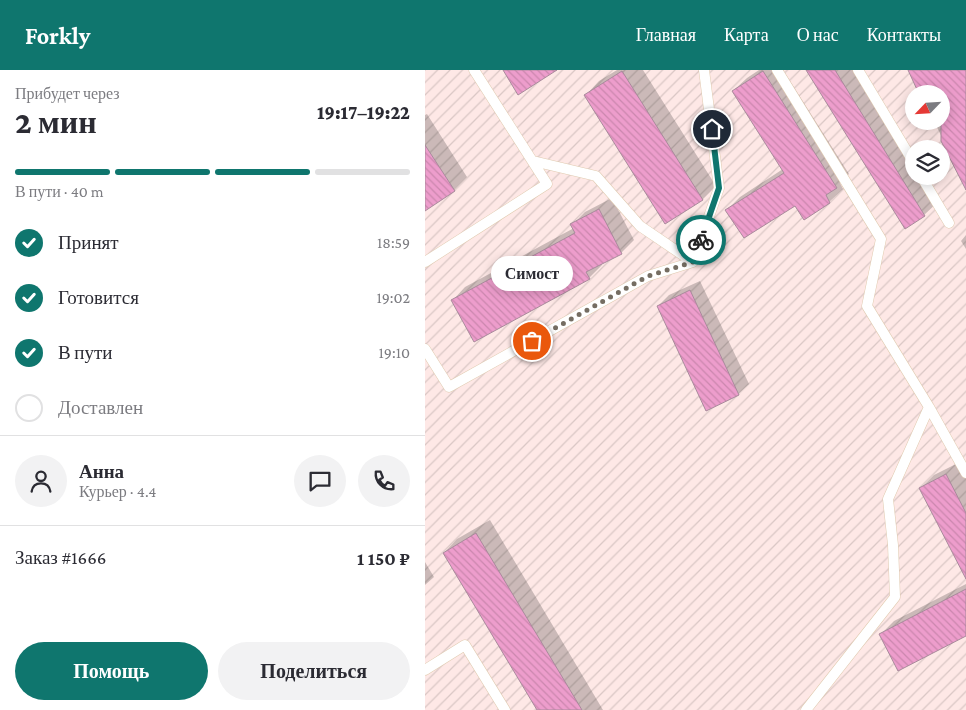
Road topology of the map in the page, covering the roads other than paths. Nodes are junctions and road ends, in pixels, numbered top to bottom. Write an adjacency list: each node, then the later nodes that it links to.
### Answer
1 (474, 70): 6 (lane)
2 (705, 70): 10 (lane)
3 (777, 70): 12 (lane)
4 (858, 70): 5 (lane)
5 (905, 148)
6 (533, 161): 9 (lane); 10 (lane)
7 (926, 185): 8 (lane)
8 (949, 223)
9 (425, 262)
10 (693, 262): 11 (lane)
11 (425, 349)
12 (929, 407): 13 (lane); 16 (lane)
13 (966, 473)
14 (425, 670): 15 (lane)
15 (505, 710)
16 (805, 710)

